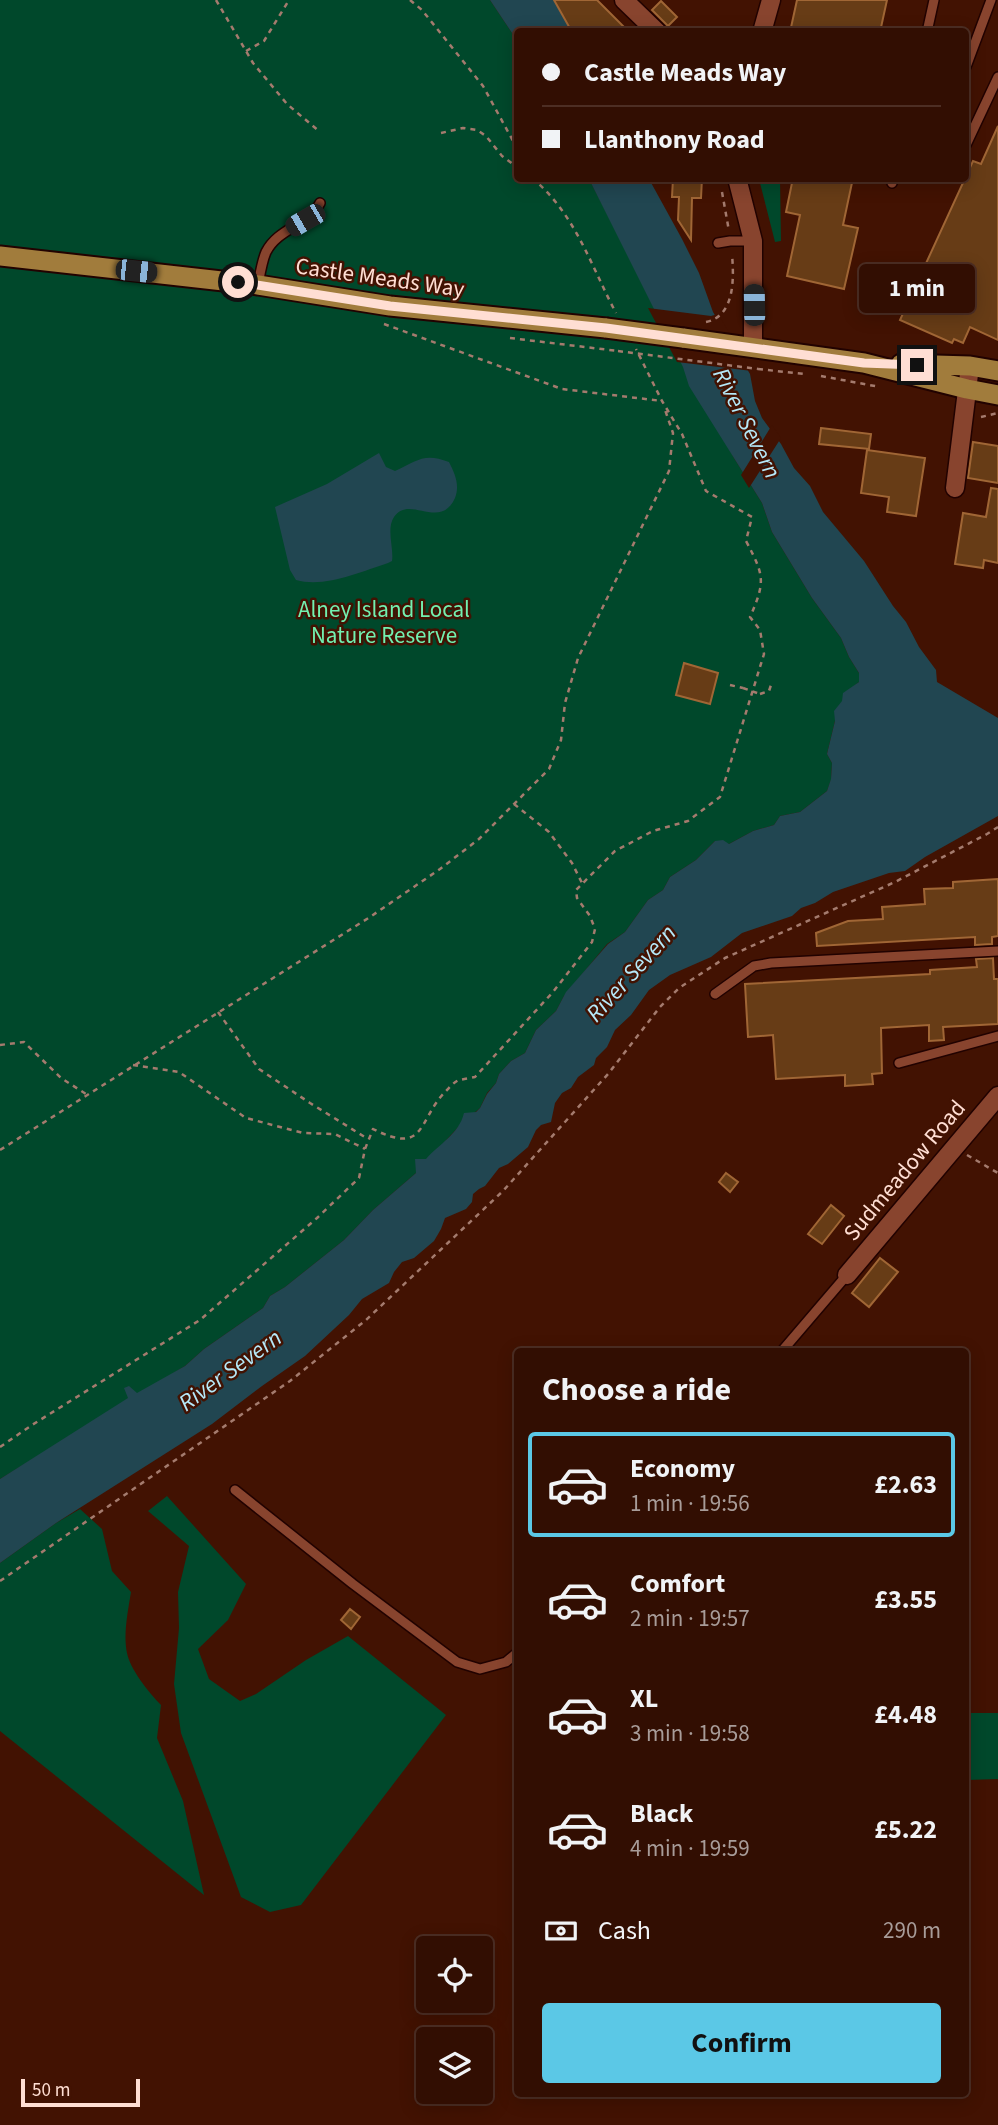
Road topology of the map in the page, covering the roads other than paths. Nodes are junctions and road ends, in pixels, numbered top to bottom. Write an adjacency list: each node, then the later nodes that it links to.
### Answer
1 (624, 0): 5 (street)
2 (771, 0): 6 (street)
3 (934, 0): 7 (lane)
4 (994, 1): 8 (lane)
5 (653, 28)
6 (763, 28)
7 (928, 28)
8 (969, 60)
9 (998, 77): 10 (lane)
10 (969, 139)
11 (738, 182): 13 (street)
12 (320, 203): 16 (lane)
13 (752, 241): 14 (lane); 17 (street)
14 (718, 243)
15 (0, 256): 16 (main road, Castle Meads Way)
16 (258, 285): 17 (main road, Castle Meads Way, bridge)
17 (752, 347): 18 (main road, Castle Meads Way)
18 (864, 363): 19 (main road); 21 (main road)
19 (970, 366): 20 (main road); 21 (street)
20 (998, 371)
21 (967, 389): 22 (main road); 23 (street)
22 (998, 394)
23 (955, 488)
24 (998, 951): 25 (lane)
25 (715, 994)
26 (998, 1036): 27 (lane)
27 (899, 1063)
28 (998, 1096): 29 (street, Sudmeadow Road)
29 (847, 1275): 30 (lane)
30 (785, 1348)
31 (235, 1490): 32 (lane)
32 (514, 1655)

